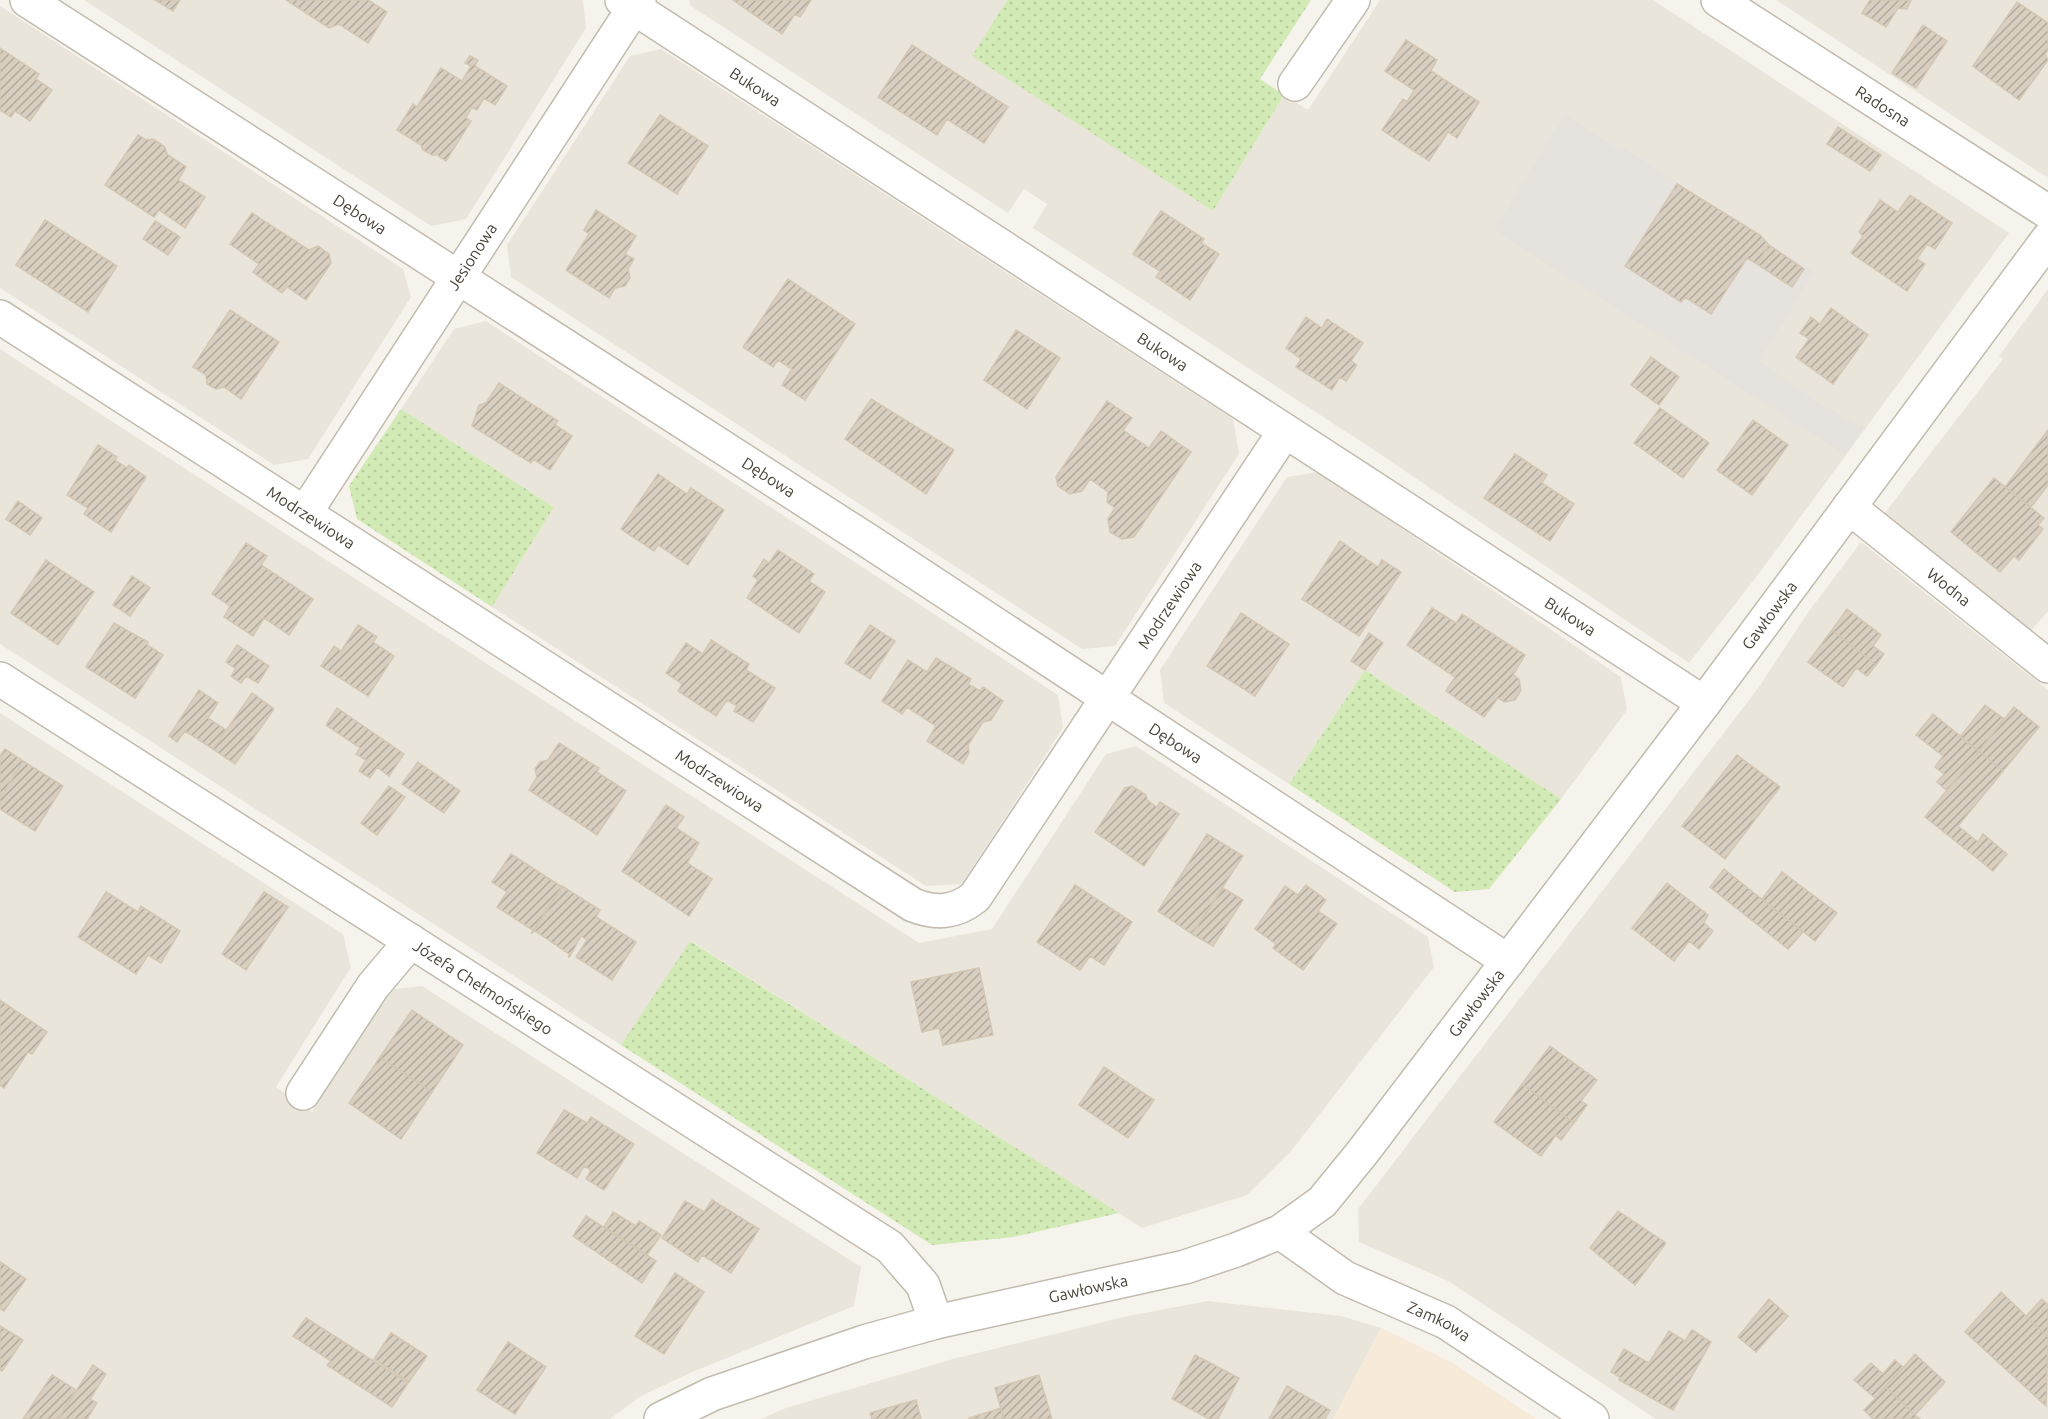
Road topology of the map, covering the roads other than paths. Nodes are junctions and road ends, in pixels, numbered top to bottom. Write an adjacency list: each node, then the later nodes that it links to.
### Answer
1 (27, 0): 8 (street, Dębowa)
2 (1353, 0): 5 (street)
3 (1718, 0): 6 (street, Radosna)
4 (632, 3): 8 (street, Jesionowa); 10 (street, Bukowa)
5 (1295, 84)
6 (2048, 212)
7 (2048, 239): 11 (street, Gawłowska)
8 (457, 277): 12 (street, Jesionowa); 15 (street, Dębowa)
9 (0, 317): 12 (street, Modrzewiowa)
10 (1285, 431): 15 (street, Modrzewiowa); 16 (street, Bukowa)
11 (1849, 507): 13 (street, Wodna); 16 (street, Gawłowska)
12 (305, 513): 15 (street, Modrzewiowa)
13 (2048, 666)
14 (0, 679): 17 (street, Józefa Chełmońskiego)
15 (1107, 698): 18 (street, Dębowa)
16 (1704, 703): 18 (street, Gawłowska)
17 (411, 941): 19 (street); 21 (street, Józefa Chełmońskiego)
18 (1508, 961): 20 (street, Gawłowska)
19 (303, 1093)
20 (1280, 1233): 21 (street, Gawłowska); 23 (street, Zamkowa)
21 (936, 1322): 22 (street, Gawłowska)
22 (661, 1419)
23 (1592, 1419)

